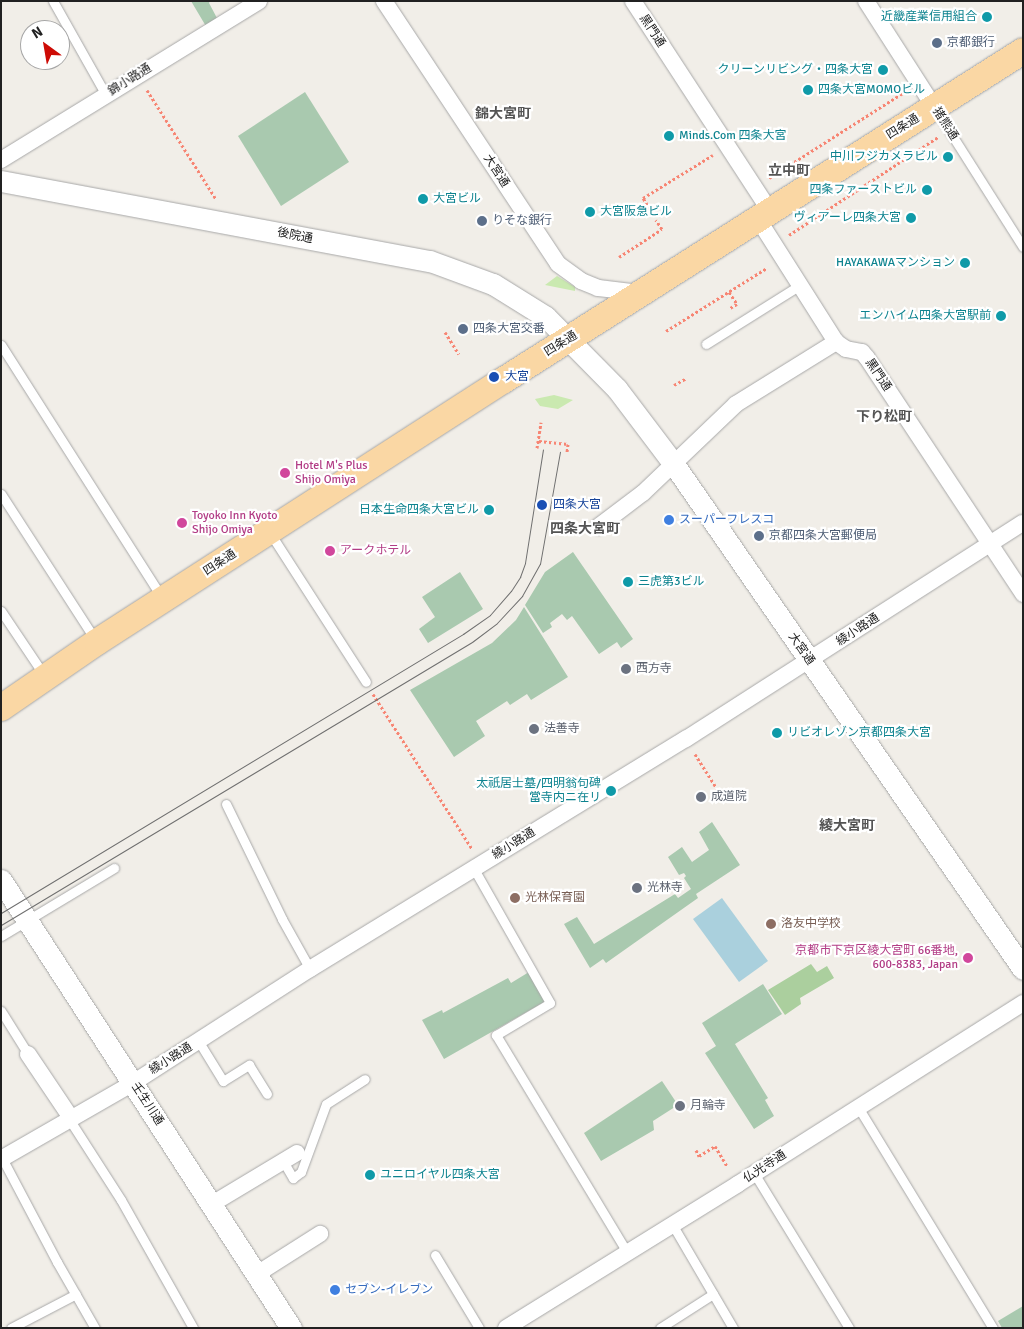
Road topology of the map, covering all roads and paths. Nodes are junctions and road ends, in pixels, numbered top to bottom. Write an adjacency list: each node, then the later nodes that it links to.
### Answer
1 (54, 1): 9 (lane)
2 (259, 1): 7 (street, 錦小路通)
3 (384, 1): 26 (street, 大宮通)
4 (633, 1): 18 (street, 黒門通)
5 (866, 1): 10 (street, 猪熊通)
6 (1023, 51): 10 (main road, 四条通)
7 (138, 76): 9 (street, 錦小路通); 16 (path)
8 (906, 91): 15 (path)
9 (106, 95): 13 (street, 錦小路通)
10 (934, 107): 18 (main road, 四条通); 21 (lane, 猪熊通)
11 (935, 138): 20 (path)
12 (717, 152): 17 (path)
13 (1, 160)
14 (1, 181): 30 (street, 後院通)
15 (762, 182)
16 (216, 199)
17 (650, 209)
18 (764, 215): 23 (street, 黒門通); 26 (main road, 四条通)
19 (656, 220): 22 (path)
20 (792, 231)
21 (1023, 247)
22 (619, 257)
23 (783, 258): 24 (street, 黒門通); 25 (path)
24 (800, 285): 31 (street, 黒門通); 32 (lane)
25 (729, 292): 27 (path); 28 (path)
26 (642, 293): 30 (main road, 四条通)
27 (730, 308)
28 (666, 331)
29 (445, 332): 34 (path)
30 (568, 340): 43 (street, 大宮通); 47 (main road, 四条通)
31 (836, 342): 43 (street); 48 (street, 黒門通)
32 (706, 344)
33 (1, 345): 50 (lane)
34 (459, 354)
35 (685, 378): 36 (path)
36 (674, 385)
37 (541, 422): 38 (path)
38 (539, 441): 39 (path); 40 (path)
39 (552, 443): 41 (path); 42 (path)
40 (537, 448)
41 (552, 450)
42 (567, 452)
43 (673, 463): 46 (street); 53 (street, 大宮通)
44 (1, 494): 52 (lane)
45 (1023, 523): 48 (street, 綾小路通)
46 (598, 527)
47 (269, 532): 50 (main road, 四条通); 55 (lane)
48 (990, 544): 49 (street, 黒門通); 53 (street, 綾小路通)
49 (1023, 594)
50 (163, 600): 52 (main road, 四条通)
51 (1, 611): 54 (lane)
52 (97, 642): 54 (main road, 四条通)
53 (809, 661): 60 (street, 綾小路通); 65 (street, 大宮通)
54 (46, 678): 56 (main road, 四条通)
55 (366, 682): 60 (path)
56 (1, 708)
57 (695, 754): 58 (path)
58 (717, 793)
59 (226, 804): 66 (lane)
60 (478, 867): 66 (street, 綾小路通); 84 (lane)
61 (114, 868): 63 (lane)
62 (1, 880): 63 (street, 壬生川通)
63 (27, 920): 64 (lane); 72 (street, 壬生川通)
64 (1, 936)
65 (1023, 969)
66 (310, 970): 69 (street, 綾小路通)
67 (1023, 1003): 74 (street, 仏光寺通)
68 (1, 1011): 70 (lane)
69 (199, 1042): 72 (street, 綾小路通); 73 (lane)
70 (28, 1054): 75 (street)
71 (365, 1080): 77 (lane)
72 (133, 1083): 75 (street, 綾小路通); 81 (street, 壬生川通)
73 (267, 1094)
74 (858, 1107): 80 (street, 仏光寺通); 98 (lane)
75 (70, 1119): 78 (street, 綾小路通); 91 (lane)
76 (696, 1150): 79 (path)
77 (290, 1157): 81 (street)
78 (2, 1158): 87 (lane)
79 (727, 1166)
80 (754, 1173): 82 (street, 仏光寺通); 97 (lane)
81 (212, 1204): 86 (street, 壬生川通)
82 (672, 1224): 84 (street, 仏光寺通); 88 (lane)
83 (320, 1234): 86 (street)
84 (627, 1252): 94 (street, 仏光寺通)
85 (435, 1255): 93 (lane)
86 (257, 1274): 92 (street, 壬生川通)
87 (76, 1294): 89 (lane); 90 (lane)
88 (713, 1294): 95 (lane); 96 (lane)
89 (11, 1328)
90 (95, 1328)
91 (193, 1328)
92 (291, 1328)
93 (479, 1328)
94 (506, 1328)
95 (660, 1328)
96 (733, 1328)
97 (849, 1328)
98 (993, 1328)

